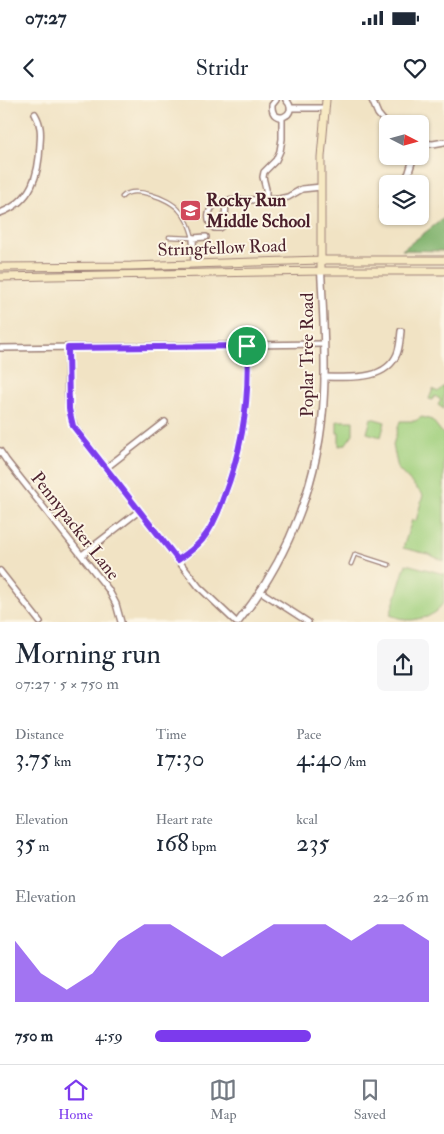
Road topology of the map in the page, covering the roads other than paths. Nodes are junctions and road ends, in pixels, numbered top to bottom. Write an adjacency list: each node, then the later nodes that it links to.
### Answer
1 (276, 100): 9 (street)
2 (286, 100): 5 (street)
3 (326, 100): 6 (main road, Poplar Tree Road)
4 (372, 100): 8 (street)
5 (290, 108): 6 (street); 9 (street)
6 (325, 108): 12 (main road, Poplar Tree Road)
7 (35, 114): 16 (street)
8 (379, 115)
9 (282, 117): 14 (street)
10 (444, 142): 11 (street)
11 (429, 144)
12 (321, 187): 14 (street); 20 (main road, Poplar Tree Road)
13 (122, 198): 19 (lane)
14 (266, 200): 15 (street)
15 (226, 201): 15 (street)
16 (0, 213)
17 (206, 237): 19 (street)
18 (169, 238): 19 (lane)
19 (193, 238): 22 (street)
20 (321, 260): 21 (main road, Stringfellow Road); 22 (main road, Stringfellow Road); 24 (main road, Poplar Tree Road)
21 (444, 260)
22 (194, 264): 23 (main road, Stringfellow Road); 26 (lane)
23 (0, 267)
24 (321, 271): 25 (main road, Stringfellow Road); 26 (main road, Stringfellow Road); 29 (street, Poplar Tree Road)
25 (444, 271)
26 (194, 274): 27 (main road, Stringfellow Road)
27 (0, 277)
28 (401, 331): 33 (street)
29 (323, 344): 30 (street); 33 (street, Poplar Tree Road)
30 (247, 346): 32 (street); 39 (street)
31 (0, 348): 32 (street)
32 (68, 348): 36 (street)
33 (324, 378): 43 (street, Poplar Tree Road)
34 (166, 422): 36 (street)
35 (0, 451): 38 (street, Pennypacker Lane)
36 (106, 468): 37 (street)
37 (139, 511): 38 (street); 39 (street)
38 (82, 555): 45 (street, Pennypacker Lane)
39 (178, 560): 46 (street)
40 (351, 564): 41 (lane)
41 (390, 565)
42 (0, 571): 44 (street)
43 (260, 591): 46 (street, Poplar Tree Road); 47 (street)
44 (40, 622)
45 (121, 622)
46 (237, 622)
47 (308, 622)

